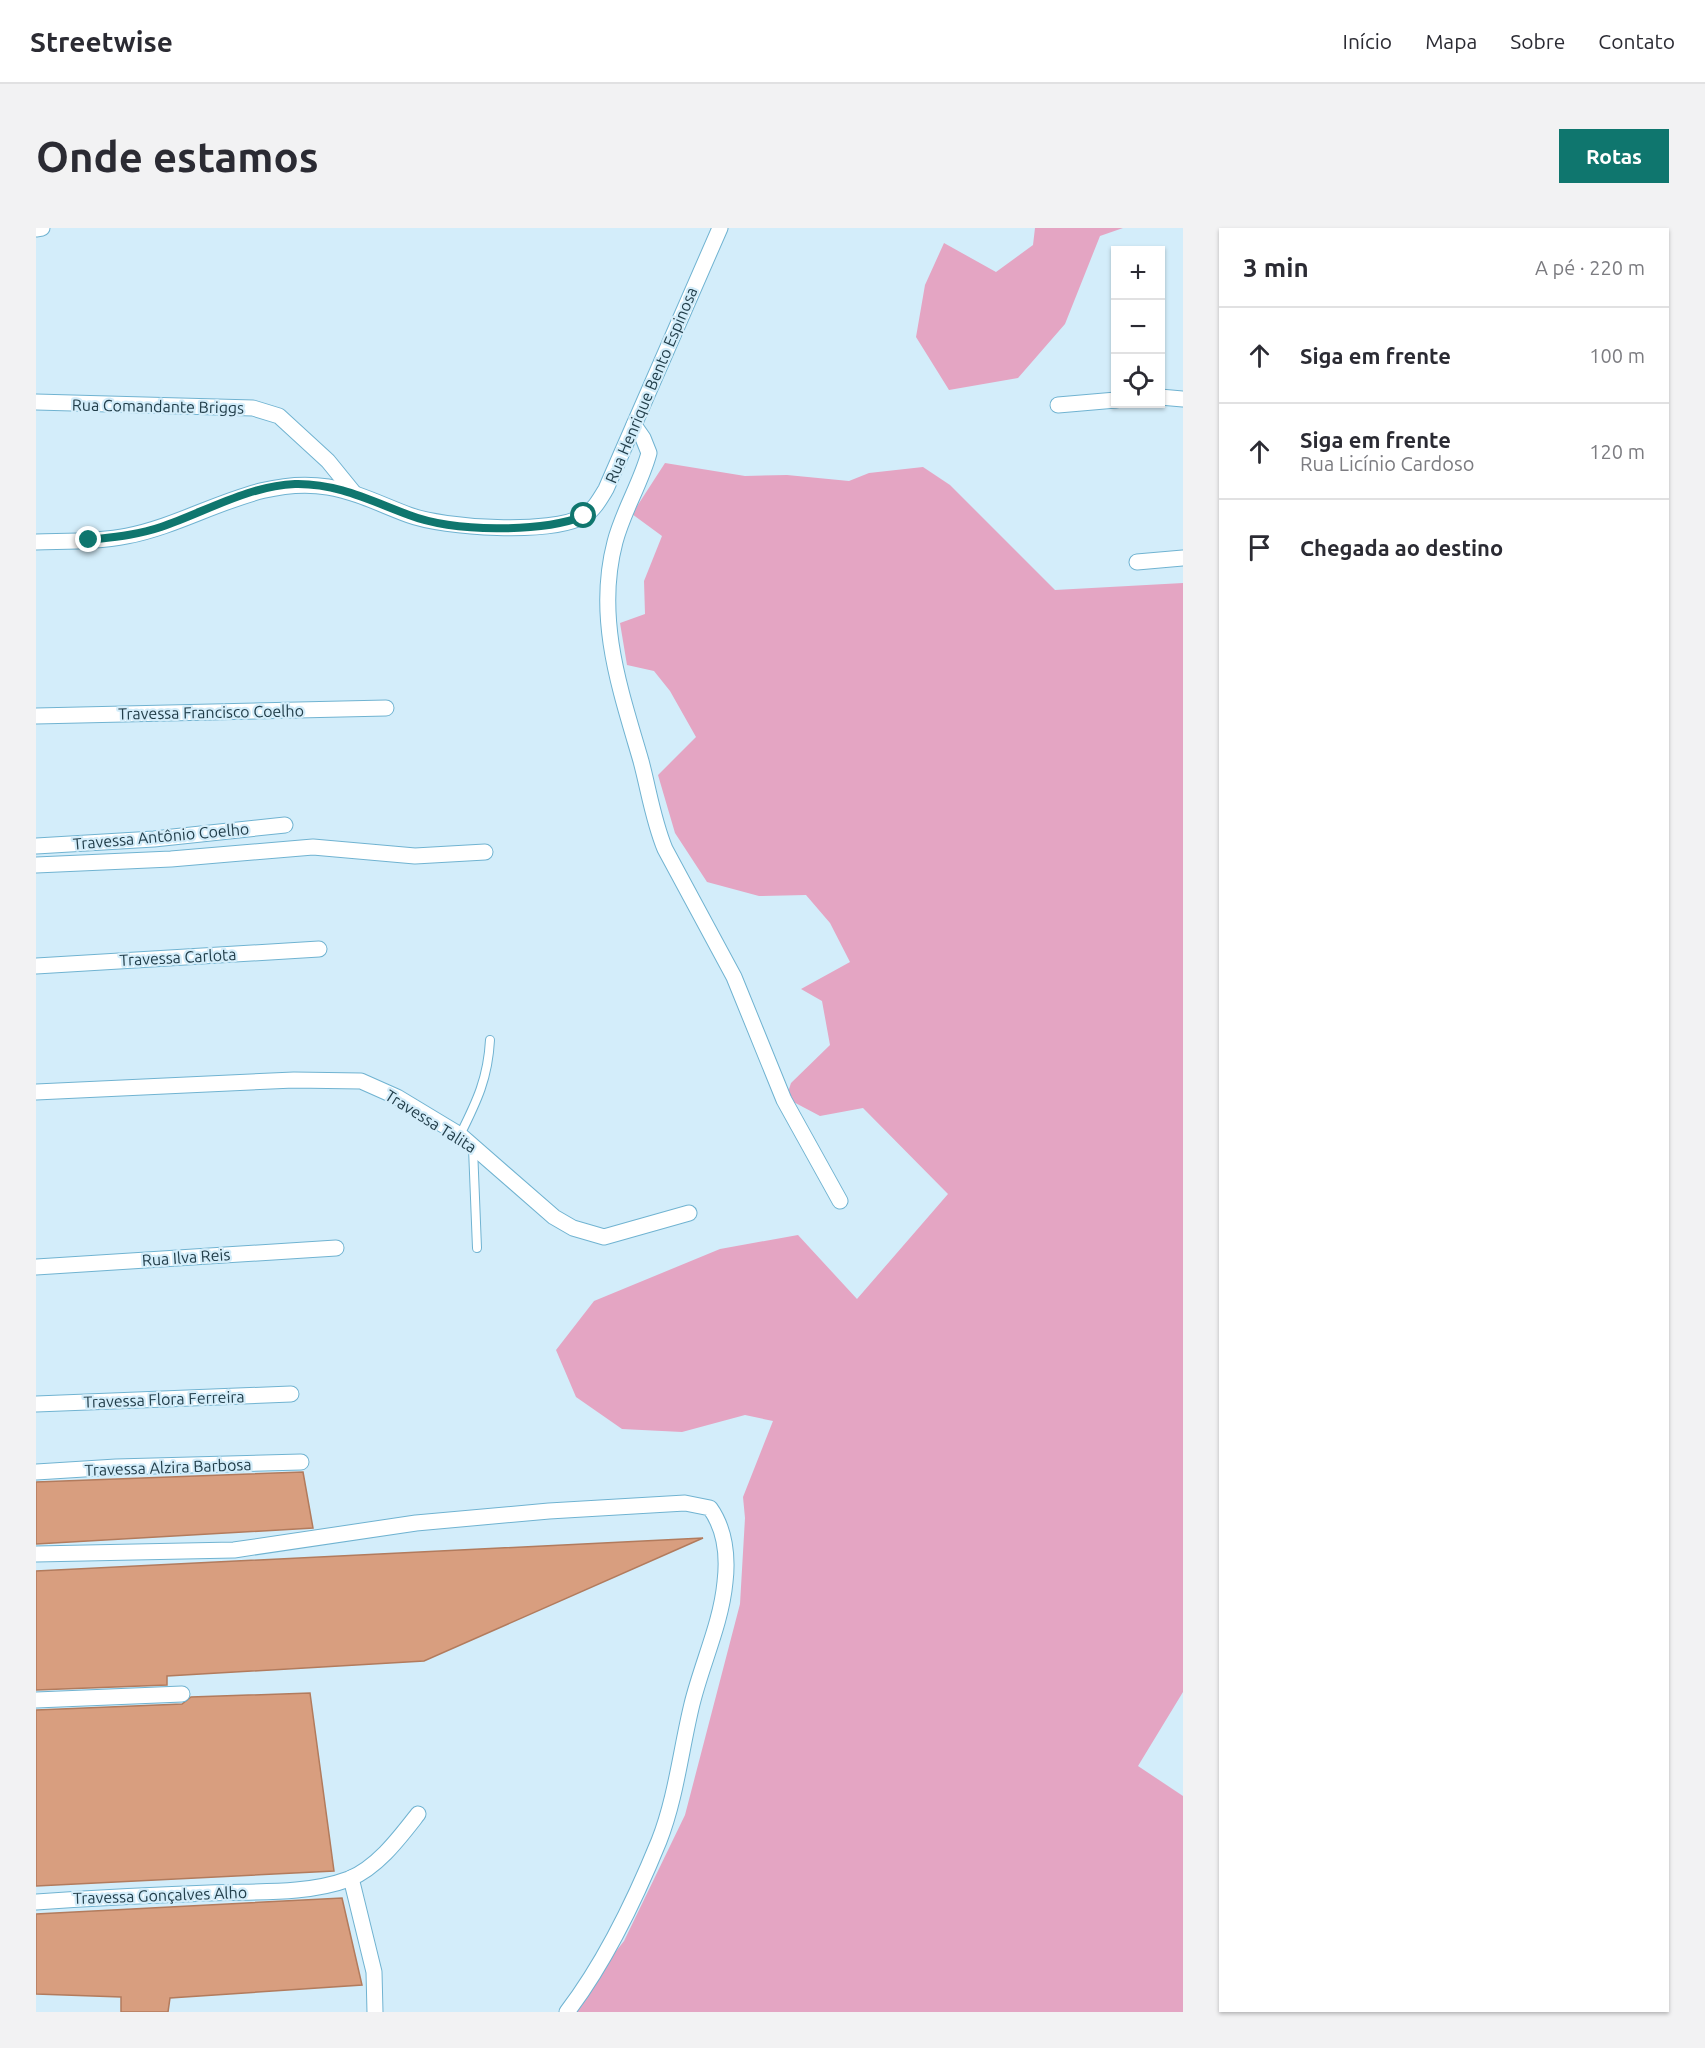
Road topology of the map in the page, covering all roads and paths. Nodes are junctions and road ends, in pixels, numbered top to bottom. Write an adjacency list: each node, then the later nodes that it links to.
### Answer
1 (42, 228): 3 (street)
2 (720, 228): 9 (street, Rua Henrique Bento Espinosa)
3 (36, 229)
4 (1165, 397): 5 (street)
5 (1183, 399)
6 (1111, 400): 8 (street)
7 (36, 402): 10 (street, Rua Comandante Briggs)
8 (1058, 405)
9 (633, 425): 10 (street, Rua Henrique Bento Espinosa); 27 (street)
10 (354, 493): 11 (street)
11 (36, 542)
12 (1183, 558): 13 (street)
13 (1137, 561)
14 (386, 708): 15 (street, Travessa Francisco Coelho)
15 (36, 716)
16 (285, 825): 17 (street, Travessa Antônio Coelho)
17 (120, 841): 18 (street, Travessa Antônio Coelho); 20 (street)
18 (36, 846)
19 (485, 852): 20 (street)
20 (118, 862): 21 (street)
21 (36, 865)
22 (319, 949): 23 (street, Travessa Carlota)
23 (36, 966)
24 (490, 1040): 26 (lane)
25 (36, 1092): 26 (street, Travessa Talita)
26 (466, 1140): 28 (street, Travessa Talita); 30 (lane)
27 (840, 1201)
28 (689, 1213)
29 (336, 1248): 31 (street, Rua Ilva Reis)
30 (477, 1248)
31 (36, 1267)
32 (291, 1394): 33 (street, Travessa Flora Ferreira)
33 (36, 1404)
34 (301, 1462): 35 (street, Travessa Alzira Barbosa)
35 (36, 1472)
36 (36, 1554): 43 (street)
37 (182, 1694): 38 (street)
38 (36, 1700)
39 (418, 1814): 40 (street, Travessa Gonçalves Alho)
40 (351, 1878): 41 (street, Travessa Gonçalves Alho); 42 (street)
41 (36, 1902)
42 (375, 2012)
43 (567, 2012)

